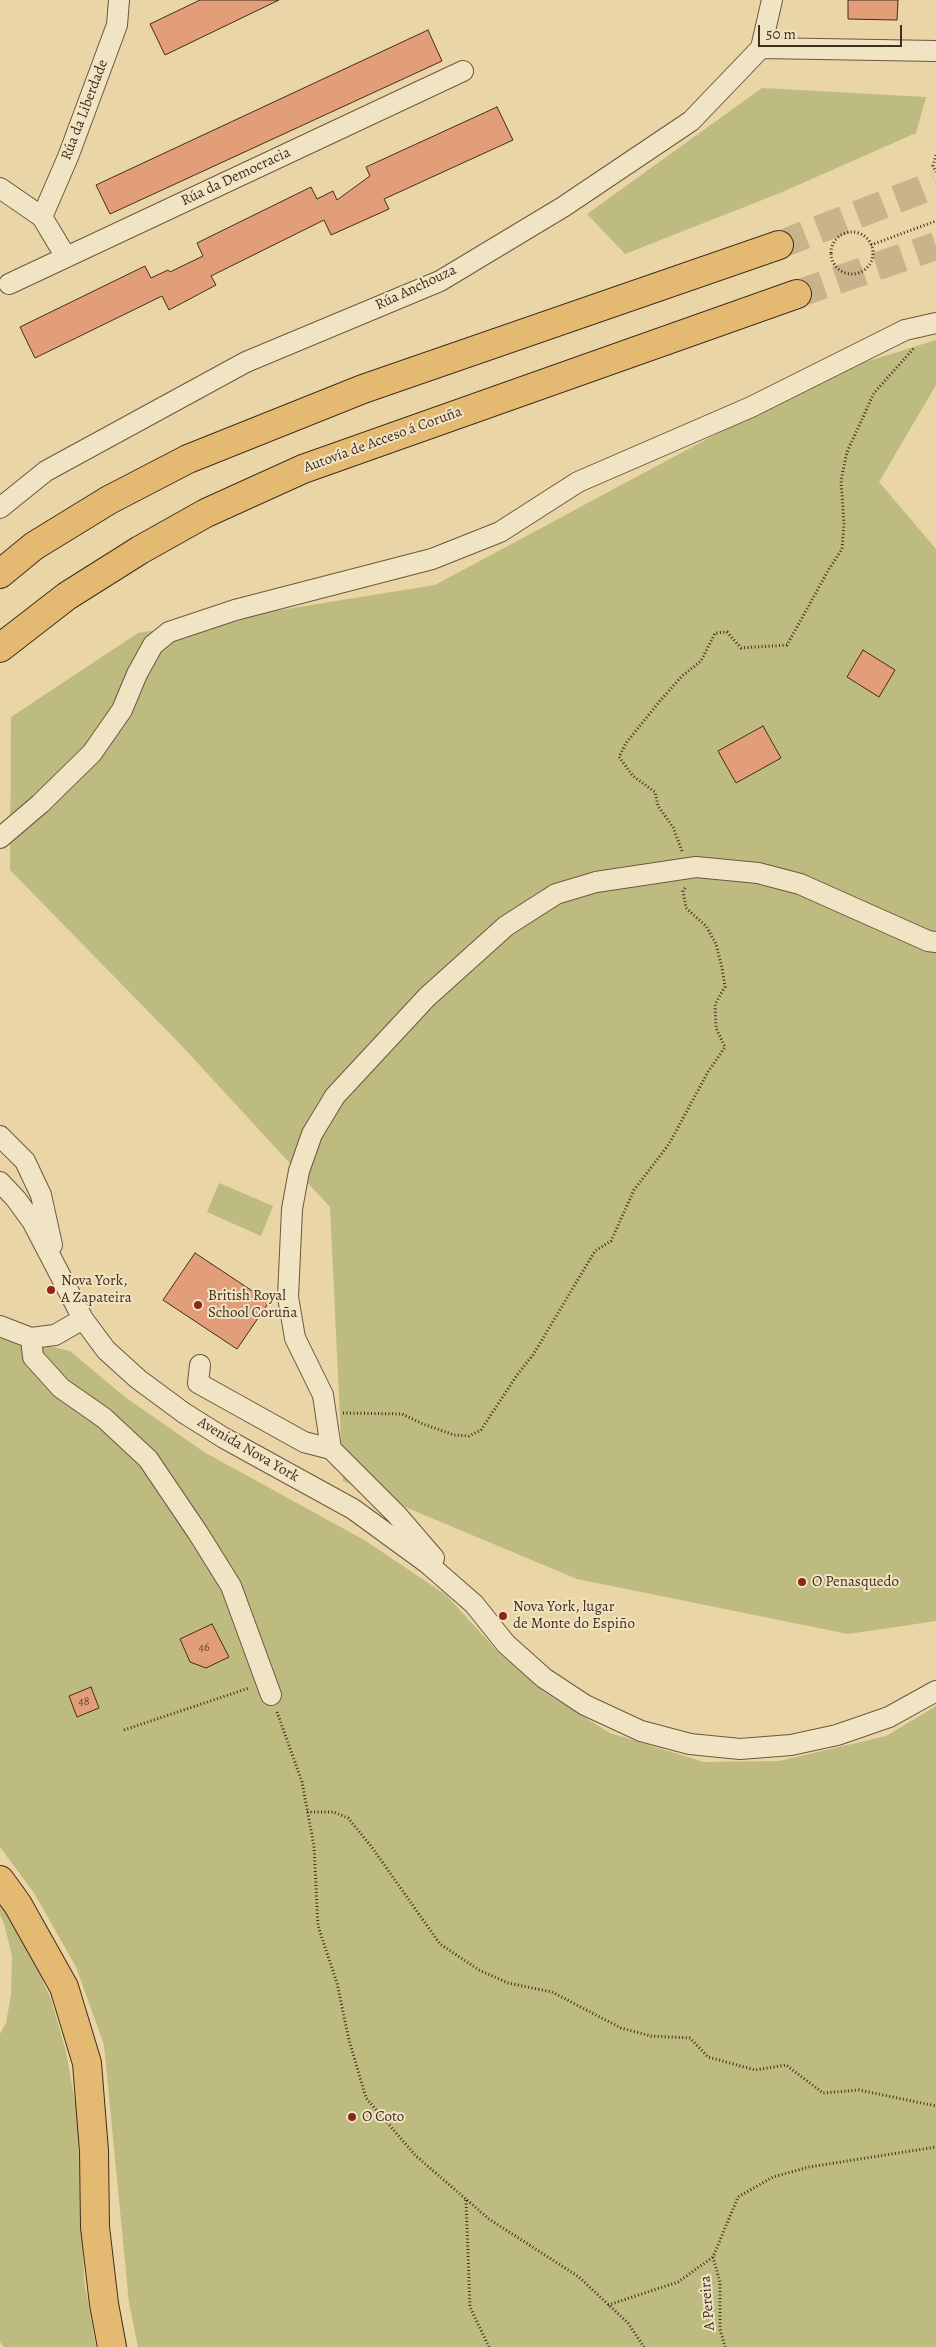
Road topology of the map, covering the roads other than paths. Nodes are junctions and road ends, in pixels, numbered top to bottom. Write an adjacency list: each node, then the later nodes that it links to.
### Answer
1 (119, 0): 7 (street, Rúa da Liberdade)
2 (772, 0): 3 (street)
3 (761, 48): 4 (street); 13 (street, Rúa Anchouza)
4 (936, 51)
5 (463, 70): 9 (street, Rúa da Democracia)
6 (0, 188): 7 (street)
7 (42, 217): 9 (street)
8 (779, 245): 14 (highway)
9 (66, 257): 10 (street, Rúa da Democracia)
10 (9, 284)
11 (797, 294): 15 (highway, Autovía de Acceso á Coruña)
12 (931, 324): 16 (street)
13 (0, 508)
14 (0, 574)
15 (0, 648)
16 (0, 838)
17 (936, 942): 25 (street)
18 (0, 1136): 20 (street, Avenida Nova York)
19 (0, 1182): 20 (street, Avenida Nova York)
20 (54, 1264): 21 (street, Avenida Nova York)
21 (83, 1319): 23 (street); 26 (street, Avenida Nova York)
22 (0, 1326): 23 (street)
23 (31, 1338): 27 (street)
24 (200, 1365): 25 (street)
25 (331, 1449): 26 (street, Avenida Nova York)
26 (474, 1604): 28 (street, Avenida Nova York)
27 (268, 1689)
28 (936, 1691)
29 (0, 1880): 30 (highway)
30 (112, 2347)

